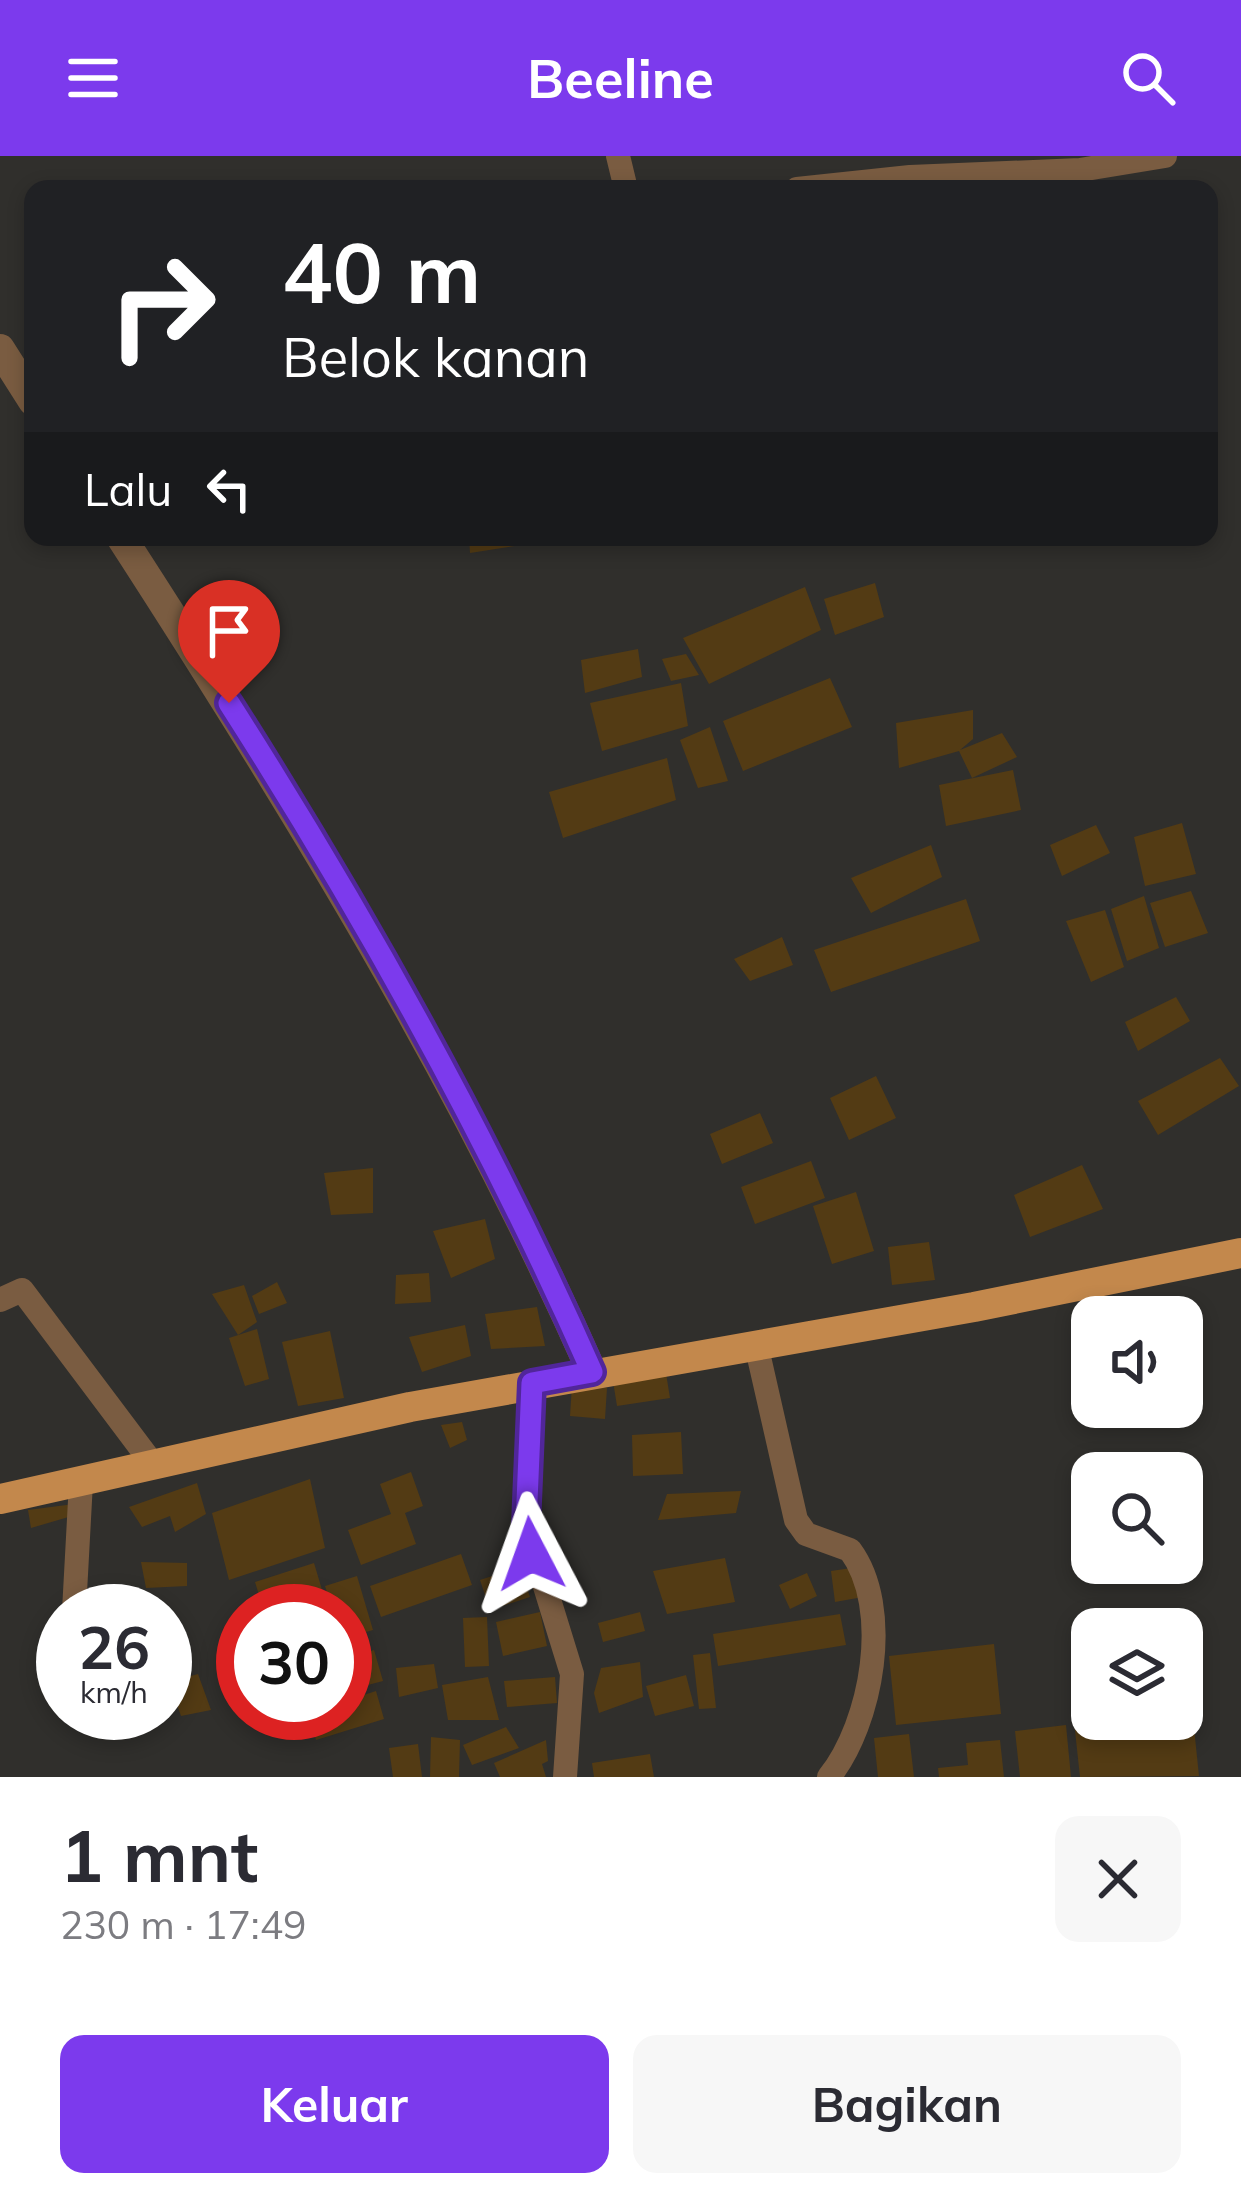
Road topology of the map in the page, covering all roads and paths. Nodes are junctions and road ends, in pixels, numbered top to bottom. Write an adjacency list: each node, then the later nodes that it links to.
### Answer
1 (1165, 156): 2 (street)
2 (882, 180)
3 (0, 349): 4 (street)
4 (24, 387)
5 (127, 546): 9 (street)
6 (1241, 1252): 8 (main road)
7 (0, 1300): 11 (street)
8 (756, 1344): 9 (main road); 16 (street)
9 (592, 1372): 10 (main road)
10 (532, 1383): 11 (main road); 15 (street)
11 (154, 1466): 12 (main road)
12 (81, 1482): 13 (main road); 14 (street)
13 (0, 1499)
14 (75, 1584)
15 (565, 1777)
16 (829, 1777)

